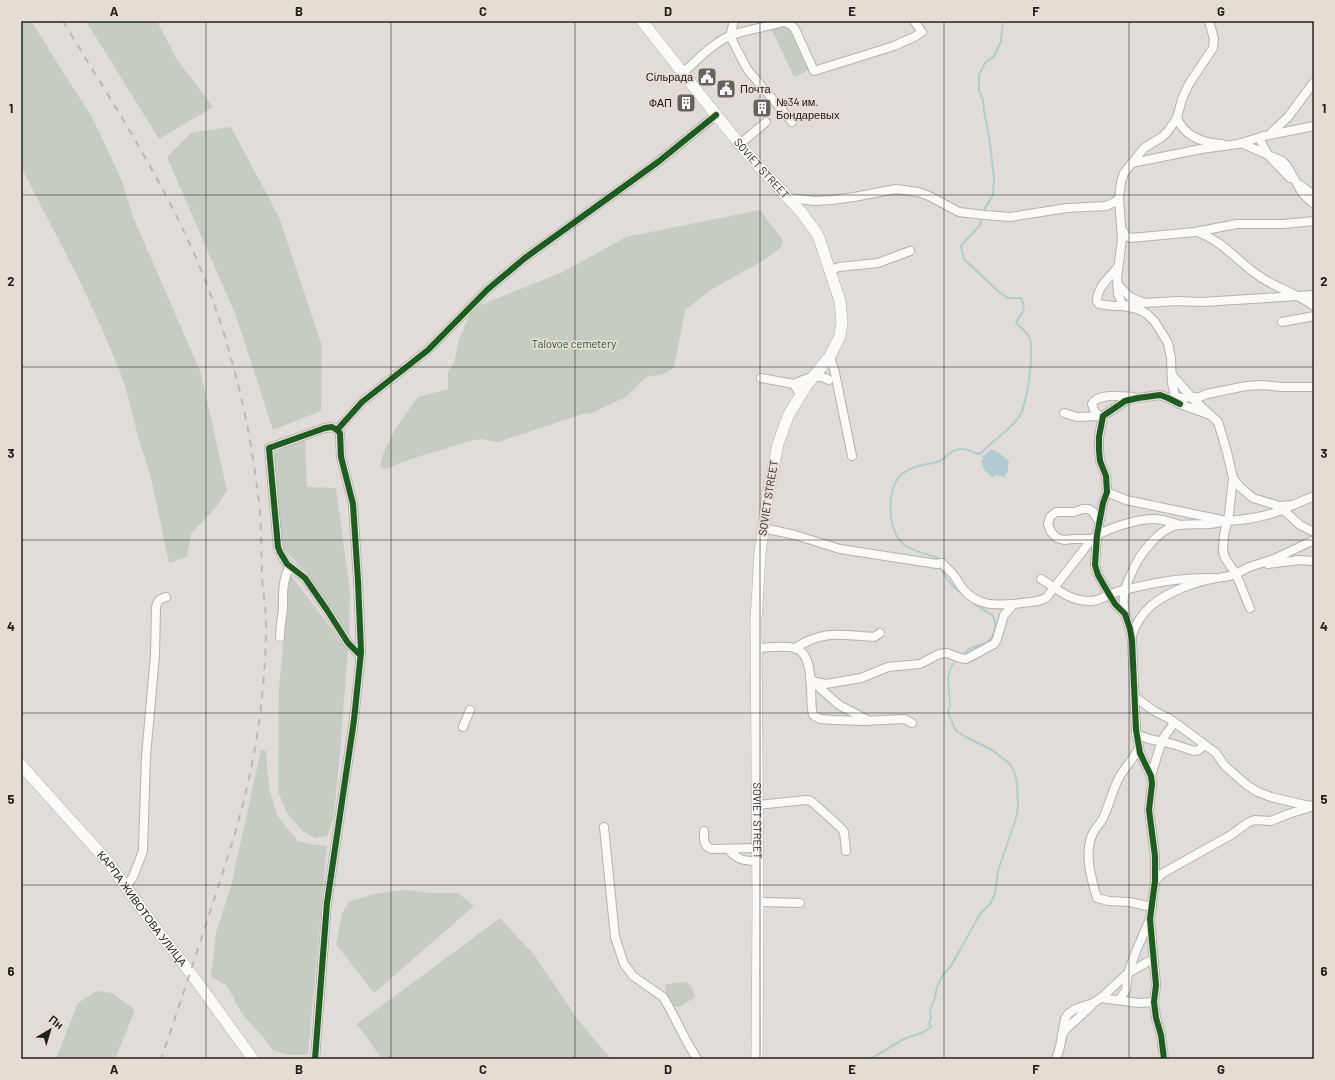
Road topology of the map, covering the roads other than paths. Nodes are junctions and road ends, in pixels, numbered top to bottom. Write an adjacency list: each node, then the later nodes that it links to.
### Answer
1 (642, 21): 7 (main road, SOVIET STREET)
2 (734, 21): 6 (street)
3 (785, 21): 4 (street); 6 (street)
4 (914, 21)
5 (1209, 21): 10 (street)
6 (730, 36): 7 (street); 12 (street)
7 (683, 73): 9 (main road, SOVIET STREET)
8 (1314, 82): 14 (street)
9 (716, 115): 16 (main road, SOVIET STREET); 56 (street)
10 (1177, 118): 17 (street); 19 (street)
11 (766, 122): 16 (street)
12 (792, 122)
13 (1314, 126): 14 (street)
14 (1269, 135): 15 (street)
15 (1259, 138): 17 (street); 18 (street)
16 (740, 144): 22 (main road, SOVIET STREET)
17 (1239, 144): 18 (street); 19 (street)
18 (1269, 156): 20 (street)
19 (1132, 163): 23 (street)
20 (1296, 183): 21 (street); 24 (street)
21 (1314, 195)
22 (788, 198): 25 (street); 32 (main road, SOVIET STREET)
23 (1119, 198): 25 (street); 26 (street)
24 (1314, 204)
25 (1106, 206): 26 (street)
26 (1120, 214): 28 (street)
27 (1314, 221): 29 (street)
28 (1122, 230): 29 (street); 31 (street)
29 (1195, 232): 35 (street)
30 (910, 251): 32 (street)
31 (1118, 267): 33 (street); 37 (street)
32 (830, 270): 41 (main road, SOVIET STREET)
33 (1118, 286): 36 (street); 37 (street)
34 (1314, 295): 35 (street)
35 (1298, 296): 36 (street); 38 (street)
36 (1144, 303): 37 (street)
37 (1123, 306): 44 (street)
38 (1314, 306)
39 (1314, 316): 40 (street)
40 (1282, 322)
41 (830, 356): 42 (main road, SOVIET STREET); 43 (street)
42 (817, 372): 43 (street); 46 (street); 47 (street); 49 (main road, SOVIET STREET)
43 (835, 372): 57 (street)
44 (1172, 375): 50 (street); 50 (street); 52 (street)
45 (761, 378): 47 (street)
46 (829, 380)
47 (794, 384): 49 (street)
48 (1314, 387): 52 (street)
49 (800, 395): 65 (main road, SOVIET STREET)
50 (1168, 397): 51 (street); 52 (street); 54 (street)
51 (1138, 398): 55 (street); 55 (street)
52 (1192, 398): 54 (street)
53 (1064, 413): 55 (street)
54 (1210, 415): 58 (street)
55 (1100, 416): 59 (street)
56 (337, 430): 71 (street); 87 (street)
57 (852, 456)
58 (1232, 478): 61 (street); 63 (street)
59 (1107, 492): 62 (street); 63 (street)
60 (1314, 496): 61 (street)
61 (1282, 508): 63 (street); 66 (street)
62 (1099, 521): 67 (street); 67 (street)
63 (1226, 522): 64 (street); 72 (street)
64 (1180, 525): 67 (street); 76 (street)
65 (763, 528): 79 (street); 85 (main road, SOVIET STREET)
66 (1314, 532)
67 (1094, 537): 75 (street); 77 (street)
68 (1314, 540): 70 (street)
69 (1314, 561): 70 (street)
70 (1263, 562): 72 (street)
71 (290, 566): 84 (street); 87 (street)
72 (1236, 574): 73 (street); 80 (street)
73 (1213, 578): 76 (street); 83 (street)
74 (1041, 579): 75 (street)
75 (1054, 588): 77 (street); 79 (street)
76 (1124, 591): 77 (street); 81 (street)
77 (1110, 595): 81 (street)
78 (166, 597): 110 (street)
79 (1014, 604): 88 (street)
80 (1250, 608)
81 (1125, 614): 83 (street)
82 (880, 633): 86 (street)
83 (1131, 636): 89 (street)
84 (280, 637)
85 (756, 648): 86 (street); 101 (main road, SOVIET STREET)
86 (795, 648): 88 (street)
87 (360, 655): 121 (street)
88 (810, 679): 91 (street); 91 (street)
89 (1135, 697): 93 (street); 95 (street)
90 (470, 710): 94 (street)
91 (868, 720): 92 (street)
92 (912, 723)
93 (1174, 723): 96 (street); 97 (street)
94 (463, 727)
95 (1136, 734): 96 (street); 98 (street)
96 (1162, 741): 97 (street); 100 (street)
97 (1204, 745): 102 (street)
98 (1139, 748): 100 (street); 113 (street)
99 (21, 765): 110 (main road, КАРПА ЖИВОТОВА УЛИЦА)
100 (1151, 776): 109 (street)
101 (757, 805): 105 (main road, SOVIET STREET); 107 (street)
102 (1314, 806): 109 (street)
103 (604, 827): 122 (street)
104 (704, 831): 106 (street)
105 (757, 848): 106 (street); 108 (main road, SOVIET STREET)
106 (728, 849): 108 (street)
107 (846, 851)
108 (757, 862): 111 (main road, SOVIET STREET)
109 (1154, 881): 113 (street)
110 (126, 887): 120 (main road, КАРПА ЖИВОТОВА УЛИЦА)
111 (758, 902): 112 (street); 123 (main road, SOVIET STREET)
112 (800, 903)
113 (1152, 907): 114 (street)
114 (1150, 918): 115 (street); 116 (street)
115 (1153, 959): 116 (street); 119 (street)
116 (1128, 973): 117 (street); 118 (street)
117 (1101, 998): 118 (street); 124 (street)
118 (1119, 1000): 119 (street)
119 (1154, 1002): 125 (street)
120 (253, 1059)
121 (315, 1059)
122 (697, 1059)
123 (756, 1059)
124 (1056, 1059)
125 (1164, 1059)

